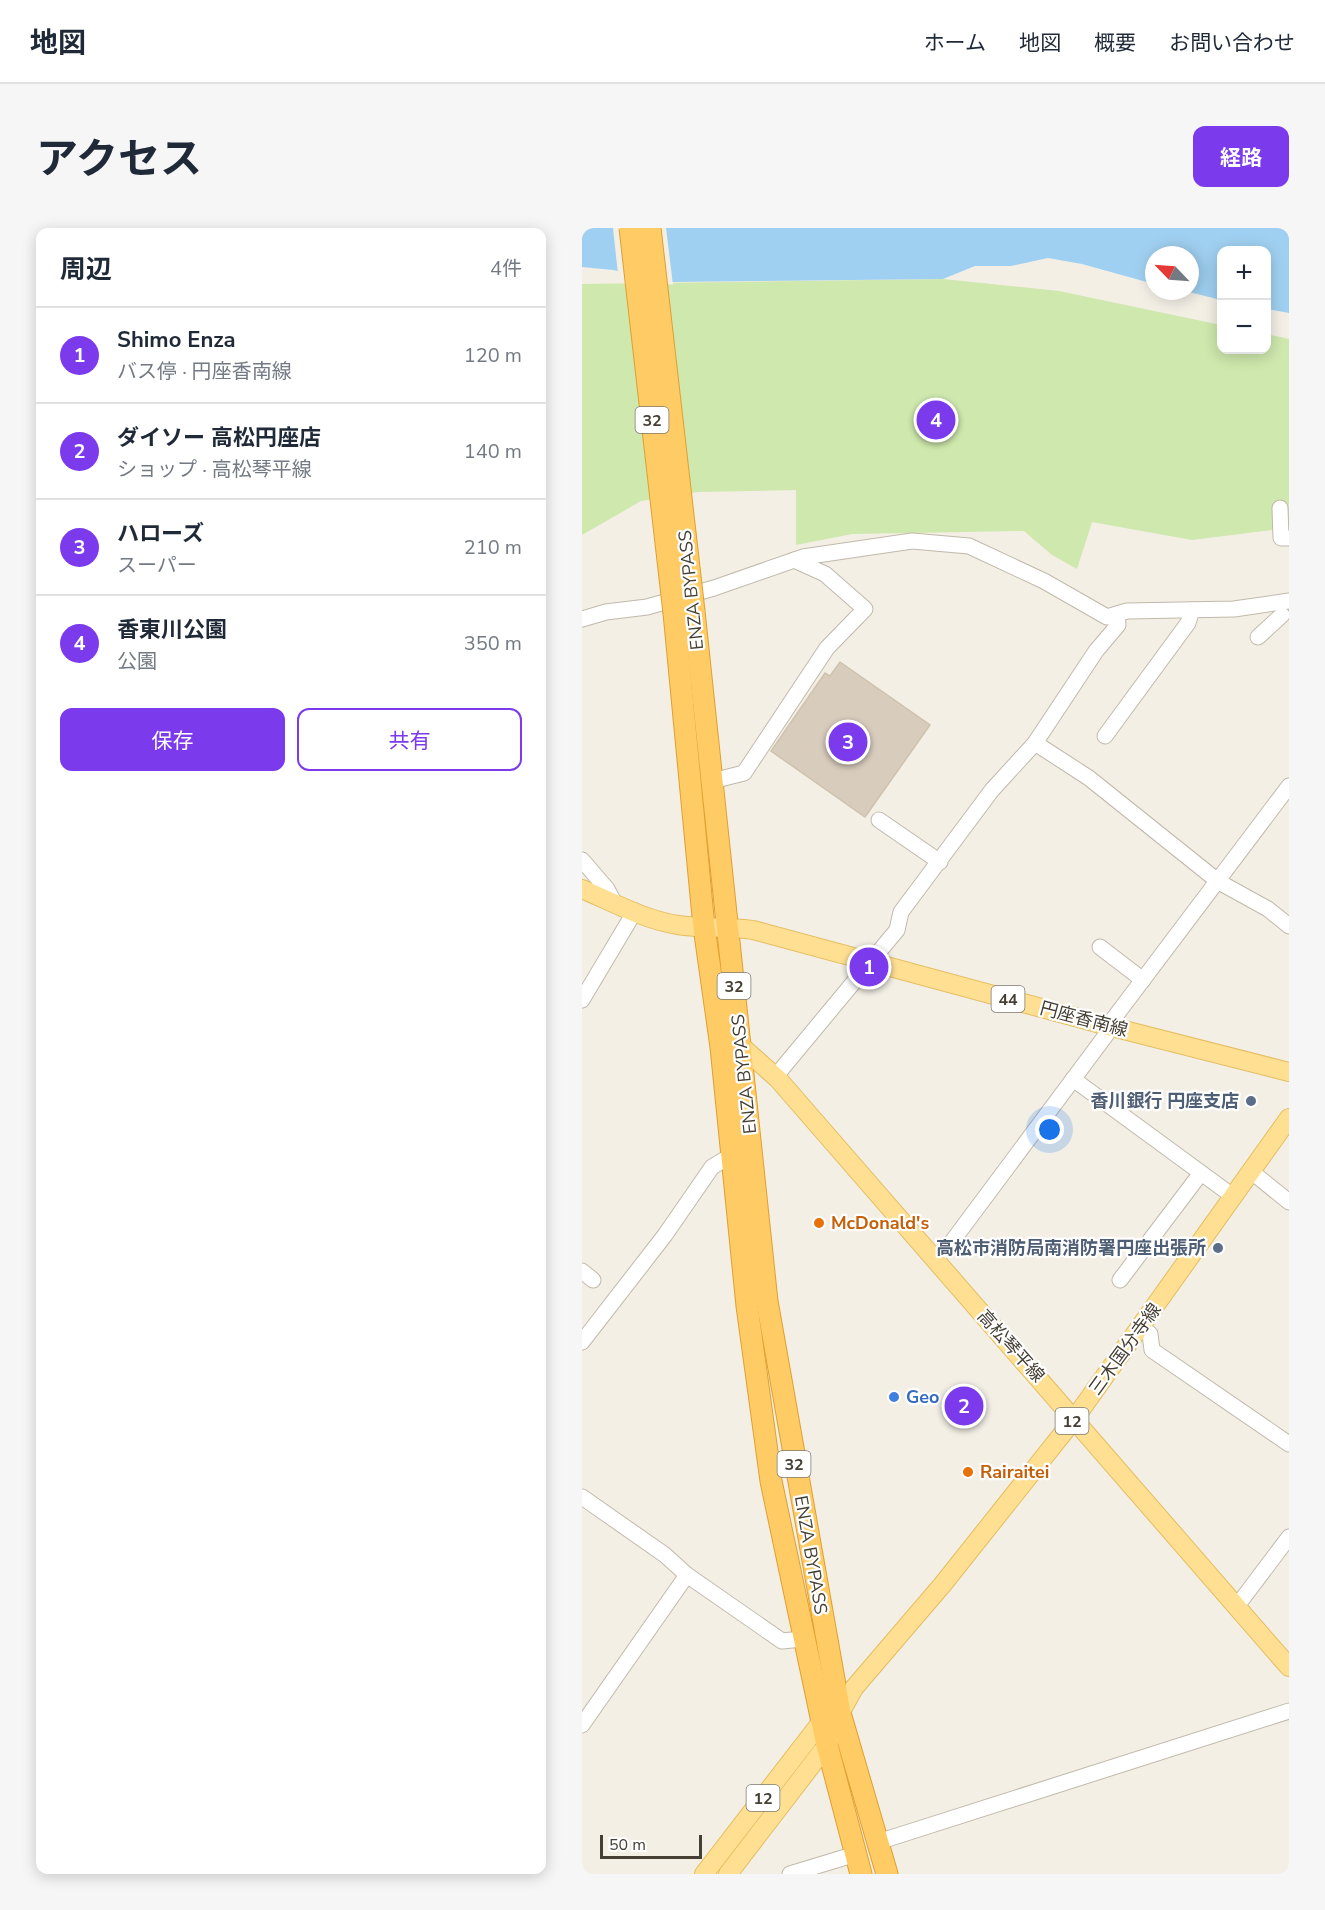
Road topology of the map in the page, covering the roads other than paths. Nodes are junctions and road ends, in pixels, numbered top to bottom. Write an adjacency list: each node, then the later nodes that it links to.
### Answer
1 (630, 228): 8 (highway, ENZA BYPASS / 32, bridge)
2 (650, 228): 8 (highway, ENZA BYPASS / 32, bridge)
3 (1280, 508): 4 (street)
4 (1289, 538)
5 (794, 560): 9 (street); 10 (street); 14 (street)
6 (1192, 610): 7 (street); 9 (street); 12 (street)
7 (1285, 610): 11 (street)
8 (684, 612): 14 (highway, ENZA BYPASS / 32); 25 (highway, ENZA BYPASS / 32)
9 (1117, 614): 13 (street)
10 (582, 619)
11 (1258, 636)
12 (1105, 736)
13 (1035, 743): 18 (street); 19 (street)
14 (712, 781): 23 (highway, ENZA BYPASS / 32)
15 (1289, 786): 19 (street)
16 (879, 820): 18 (street)
17 (582, 860): 21 (street)
18 (940, 862): 27 (street)
19 (1219, 882): 24 (street); 28 (street)
20 (582, 889): 21 (main road)
21 (614, 902): 22 (main road)
22 (635, 911): 25 (main road); 29 (street)
23 (728, 926): 25 (main road, 円座香南線 / 44); 27 (main road, 円座香南線 / 44); 31 (highway, ENZA BYPASS / 32)
24 (1289, 926)
25 (704, 927): 31 (highway, ENZA BYPASS / 32)
26 (1100, 947): 28 (street)
27 (871, 960): 30 (main road, 円座香南線 / 44); 33 (street)
28 (1143, 980): 30 (street)
29 (582, 1000)
30 (1112, 1028): 32 (main road, 円座香南線 / 44); 34 (street)
31 (731, 1046): 33 (main road, 高松琴平線); 36 (highway, ENZA BYPASS / 32); 54 (highway, ENZA BYPASS / 32)
32 (1289, 1072)
33 (775, 1077): 41 (main road, 高松琴平線)
34 (1073, 1079): 38 (street); 41 (street)
35 (1289, 1118): 37 (main road, 三木国分寺線 / 12)
36 (732, 1155): 44 (street); 51 (highway, ENZA BYPASS / 32)
37 (1252, 1172): 39 (main road, 三木国分寺線 / 12); 40 (street)
38 (1201, 1173): 39 (street); 42 (street)
39 (1234, 1197): 43 (main road, 三木国分寺線 / 12)
40 (1289, 1202)
41 (934, 1259): 45 (main road, 高松琴平線)
42 (1120, 1280)
43 (1142, 1327): 45 (main road, 三木国分寺線 / 12); 46 (street)
44 (582, 1342)
45 (1075, 1418): 50 (main road, 高松琴平線); 54 (main road, 三木国分寺線 / 12)
46 (1289, 1444)
47 (582, 1497): 49 (street)
48 (1289, 1537): 50 (street)
49 (687, 1575): 51 (street); 55 (street)
50 (1237, 1606): 52 (main road, 高松琴平線)
51 (802, 1639): 54 (highway, ENZA BYPASS / 32)
52 (1289, 1667)
53 (1289, 1711): 57 (street)
54 (831, 1717): 56 (highway, ENZA BYPASS / 32); 57 (highway, ENZA BYPASS / 32); 59 (main road, 三木国分寺線 / 12)
55 (582, 1725)
56 (827, 1745): 58 (highway, ENZA BYPASS / 32); 60 (main road, 12)
57 (878, 1842): 62 (highway, ENZA BYPASS / 32)
58 (858, 1864): 61 (street)
59 (704, 1874)
60 (728, 1874)
61 (790, 1874)
62 (887, 1874)

